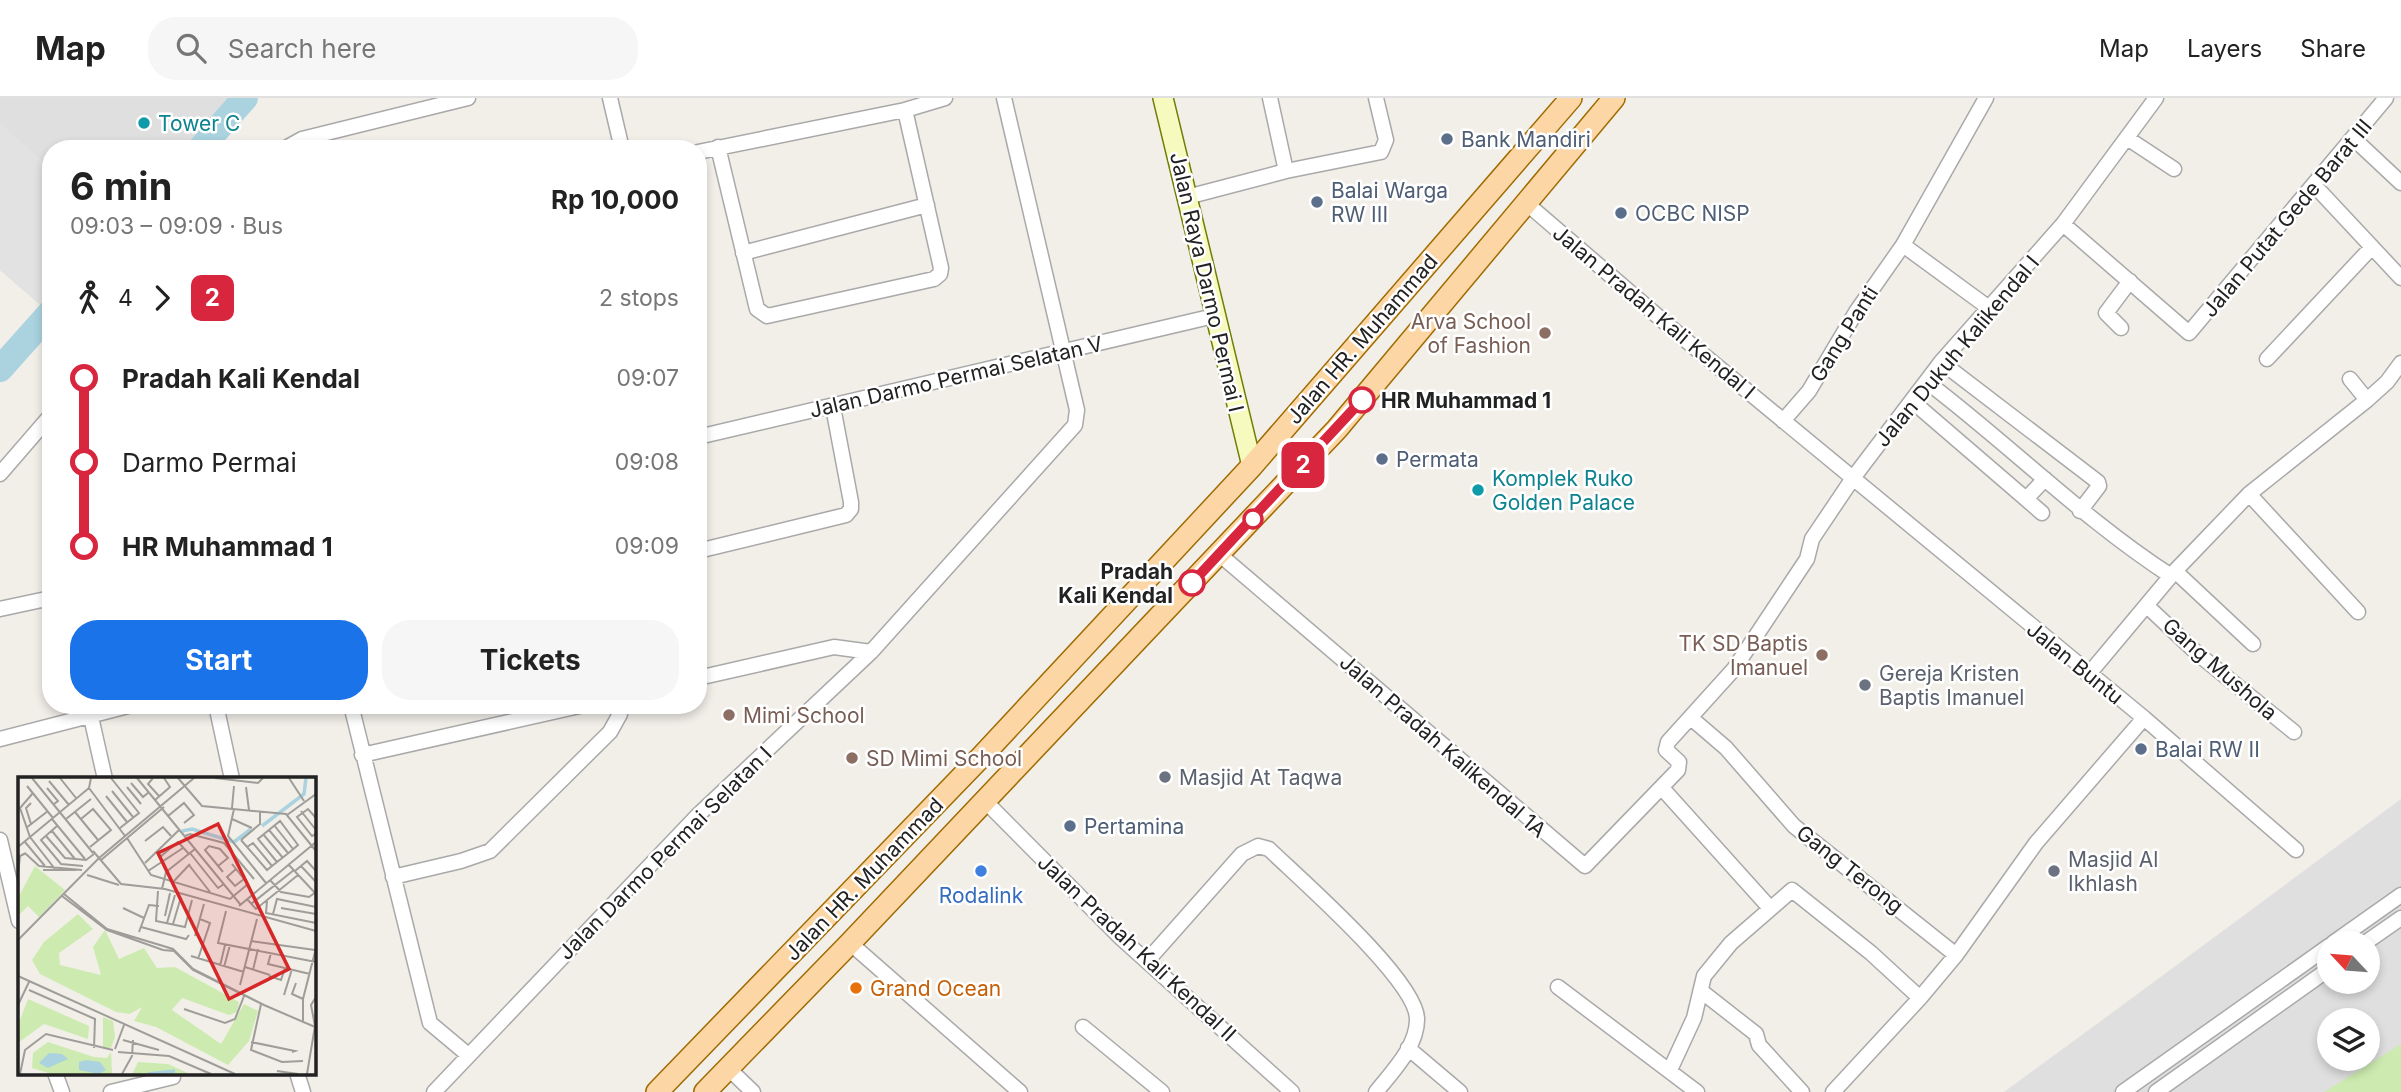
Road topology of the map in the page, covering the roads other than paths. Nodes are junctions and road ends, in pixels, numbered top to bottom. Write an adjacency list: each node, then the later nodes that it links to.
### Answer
1 (468, 98): 16 (street)
2 (610, 98): 17 (street)
3 (945, 98): 13 (street)
4 (1004, 98): 36 (street)
5 (1163, 98): 24 (street, Jalan Raya Darmo Permai I)
6 (1270, 98): 21 (street)
7 (1376, 98): 21 (street)
8 (1571, 98): 48 (main road, Jalan HR. Muhammad)
9 (1615, 98): 25 (main road, Jalan HR. Muhammad)
10 (1986, 98): 28 (street, Gang Panti)
11 (2157, 98): 14 (street, Jalan Dukuh Kalikendal I)
12 (2386, 98): 15 (street, Jalan Putat Gede Barat III)
13 (905, 110): 18 (street); 26 (street)
14 (2127, 138): 20 (street); 27 (street, Jalan Dukuh Kalikendal I)
15 (2353, 138): 22 (street); 23 (street, Jalan Putat Gede Barat III)
16 (300, 140)
17 (620, 140)
18 (718, 148): 19 (street); 30 (street)
19 (707, 150)
20 (2174, 169)
21 (1286, 171): 24 (street)
22 (2401, 183)
23 (2314, 185): 29 (street); 32 (street, Jalan Putat Gede Barat III)
24 (1187, 197): 34 (street, Jalan Raya Darmo Permai I)
25 (1525, 202): 45 (street, Jalan Pradah Kali Kendal I); 57 (main road, Jalan HR. Muhammad)
26 (927, 205): 30 (street); 30 (street)
27 (2063, 224): 32 (street); 33 (street, Jalan Dukuh Kalikendal I)
28 (1903, 245): 33 (street); 45 (street, Gang Panti)
29 (2372, 247): 31 (street); 37 (street)
30 (743, 253)
31 (2401, 278)
32 (2130, 281): 35 (street)
33 (1989, 308): 38 (street, Jalan Dukuh Kalikendal I)
34 (1214, 316): 36 (street, Jalan Darmo Permai Selatan V); 48 (street, Jalan Raya Darmo Permai I)
35 (2121, 328)
36 (1063, 351): 44 (street, Jalan Darmo Permai Selatan V); 65 (street, Jalan Darmo Permai Selatan I)
37 (2267, 359)
38 (1941, 362): 41 (street, Jalan Dukuh Kalikendal I); 54 (street)
39 (2401, 363): 42 (street)
40 (2350, 379): 42 (street)
41 (1927, 382): 43 (street, Jalan Dukuh Kalikendal I); 51 (street)
42 (2367, 400): 52 (street)
43 (1912, 401): 50 (street, Jalan Dukuh Kalikendal I); 53 (street)
44 (833, 407): 47 (street, Jalan Darmo Permai Selatan V); 56 (street)
45 (1783, 421): 50 (street, Jalan Pradah Kali Kendal I)
46 (42, 425): 49 (street)
47 (707, 435)
48 (1252, 466): 63 (main road, Jalan HR. Muhammad)
49 (0, 474)
50 (1853, 478): 67 (street, Jalan Buntu); 75 (street, Jalan Dukuh Kalikendal I)
51 (2045, 479): 53 (street); 54 (street)
52 (2249, 494): 58 (street); 62 (street)
53 (2026, 499): 55 (street)
54 (2080, 511): 58 (street)
55 (2042, 513)
56 (707, 549)
57 (1219, 554): 66 (main road, Jalan HR. Muhammad); 82 (street, Jalan Pradah Kalikendal 1A)
58 (2173, 573): 60 (street); 64 (street)
59 (42, 600): 61 (street)
60 (2147, 606): 67 (street); 77 (street, Gang Mushola)
61 (0, 609)
62 (2358, 612)
63 (1093, 639): 66 (main road); 86 (main road, Jalan HR. Muhammad)
64 (2253, 644)
65 (871, 652): 68 (street); 106 (street, Jalan Darmo Permai Selatan I)
66 (1117, 662): 83 (main road, Jalan HR. Muhammad)
67 (2088, 675): 76 (street, Jalan Buntu)
68 (707, 676)
69 (101, 714): 74 (street)
70 (218, 714): 81 (street)
71 (353, 714): 79 (street)
72 (544, 714): 79 (street)
73 (620, 714): 87 (street)
74 (91, 717): 78 (street); 80 (street)
75 (1691, 718): 82 (street, Jalan Dukuh Kalikendal I); 98 (street, Gang Terong)
76 (2144, 718): 85 (street, Jalan Buntu); 98 (street)
77 (2294, 732)
78 (0, 739)
79 (362, 755): 87 (street)
80 (105, 777)
81 (232, 777)
82 (1662, 789): 91 (street)
83 (985, 800): 88 (main road, Jalan HR. Muhammad); 99 (street, Jalan Pradah Kali Kendal II)
84 (0, 840): 92 (street)
85 (2296, 850)
86 (873, 870): 88 (main road); 90 (main road, Jalan HR. Muhammad)
87 (393, 877): 106 (street)
88 (898, 891): 96 (main road, Jalan HR. Muhammad)
89 (2401, 895): 94 (street)
90 (838, 906): 96 (main road); 118 (main road, Jalan HR. Muhammad)
91 (1769, 907): 102 (street); 103 (street)
92 (18, 917)
93 (2401, 918): 95 (street)
94 (2350, 931)
95 (2380, 933)
96 (857, 936): 107 (main road, Jalan HR. Muhammad); 121 (street)
97 (2317, 954): 128 (street)
98 (1956, 955): 103 (street)
99 (1147, 961): 105 (street); 122 (street, Jalan Pradah Kali Kendal II)
100 (2317, 978): 129 (street)
101 (1558, 987): 108 (street)
102 (1701, 991): 108 (street); 126 (street)
103 (1920, 998): 127 (street)
104 (1083, 1027): 112 (street)
105 (1408, 1048): 123 (street); 124 (street)
106 (467, 1054): 117 (street, Jalan Darmo Permai Selatan I)
107 (728, 1069): 119 (main road, Jalan HR. Muhammad); 120 (street)
108 (1670, 1070): 125 (street)
109 (55, 1074): 113 (street)
110 (297, 1074): 116 (street)
111 (172, 1075): 114 (street); 115 (street)
112 (1153, 1089)
113 (62, 1092)
114 (111, 1092)
115 (177, 1092)
116 (303, 1092)
117 (434, 1092)
118 (657, 1092)
119 (705, 1092)
120 (753, 1092)
121 (1020, 1092)
122 (1292, 1092)
123 (1376, 1092)
124 (1460, 1092)
125 (1697, 1092)
126 (1802, 1092)
127 (1833, 1092)
128 (2123, 1092)
129 (2156, 1092)

